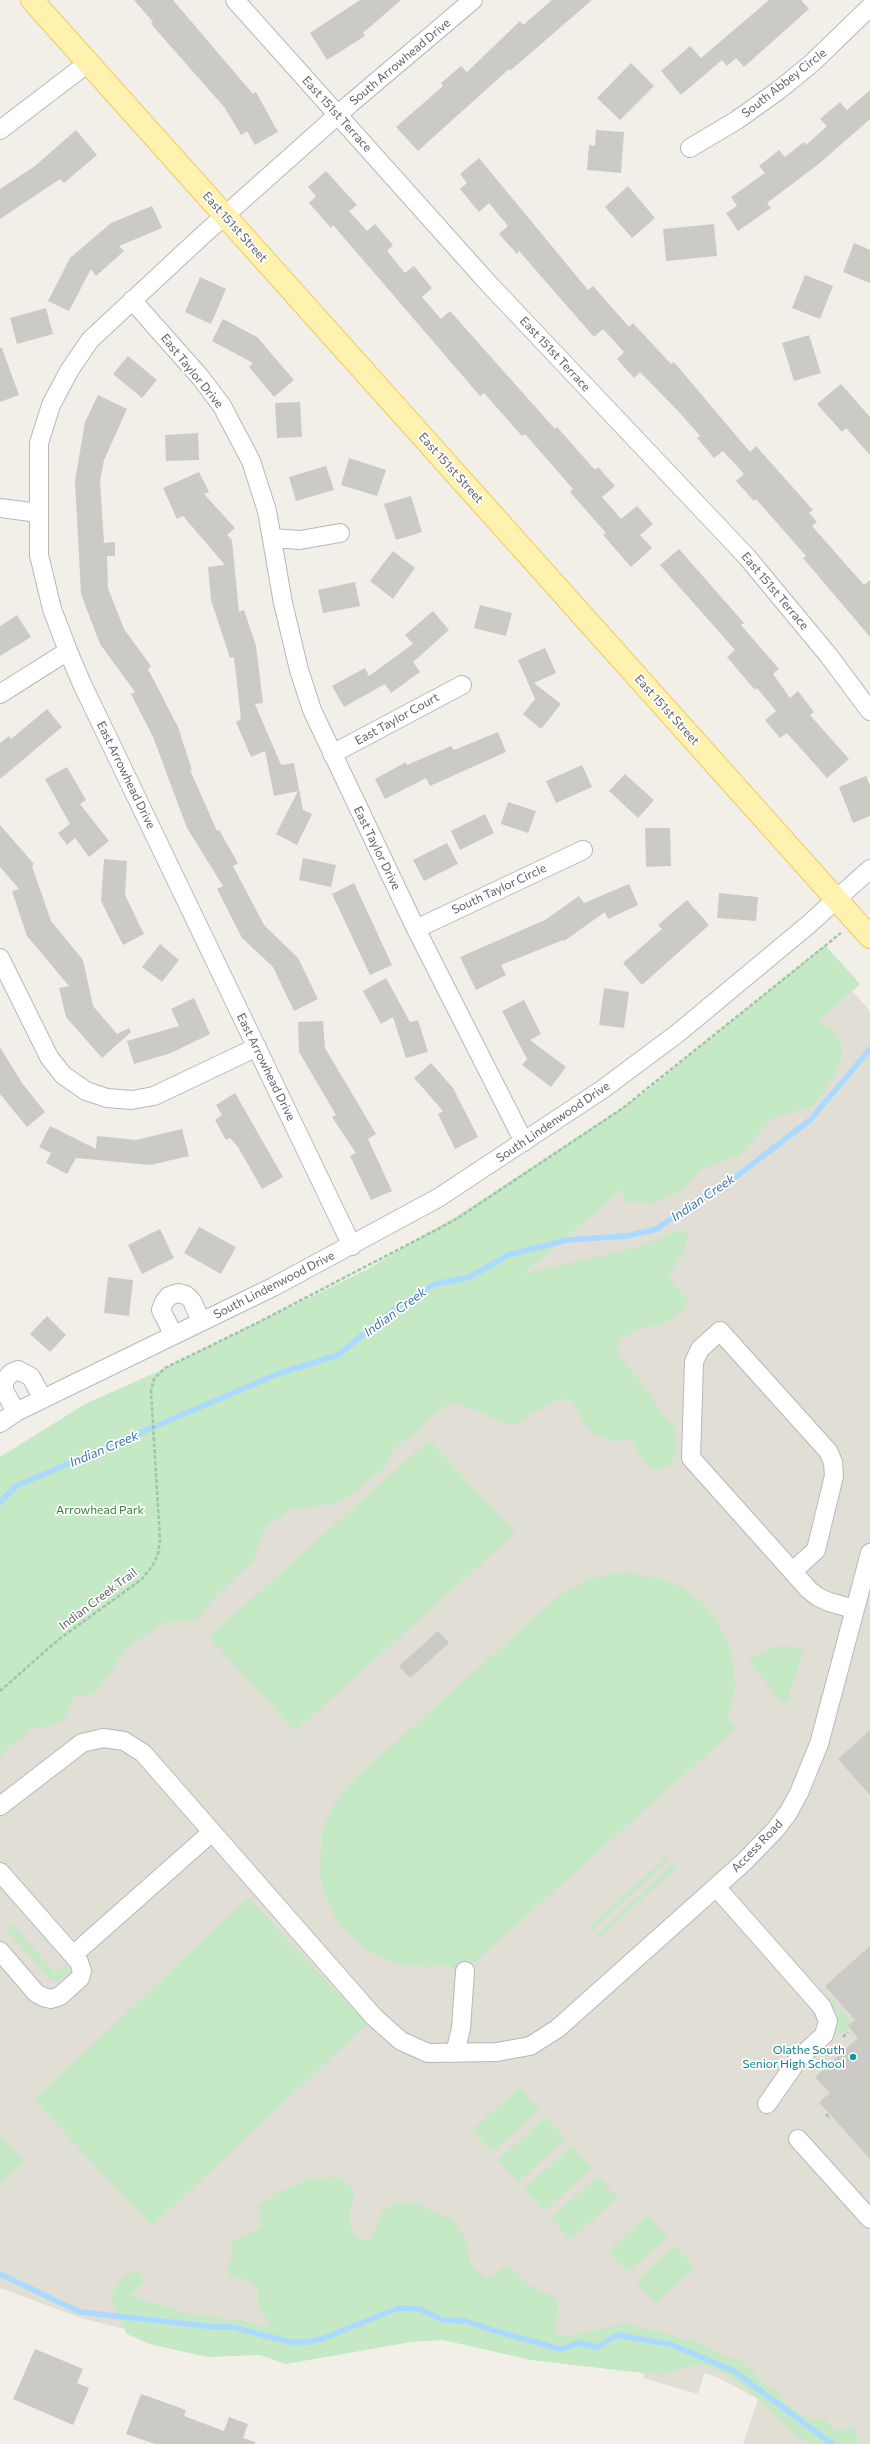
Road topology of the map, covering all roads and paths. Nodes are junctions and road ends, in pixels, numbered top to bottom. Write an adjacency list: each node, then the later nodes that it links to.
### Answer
1 (32, 0): 5 (main road, East 151st Street)
2 (235, 0): 6 (street, East 151st Terrace)
3 (473, 0): 6 (street, South Arrowhead Drive)
4 (870, 7): 8 (street, South Abbey Circle)
5 (88, 63): 7 (street); 9 (main road, East 151st Street)
6 (338, 115): 9 (street, South Arrowhead Drive); 18 (street, East 151st Terrace)
7 (0, 130)
8 (690, 148)
9 (225, 216): 10 (street, South Arrowhead Drive); 22 (main road, East 151st Street)
10 (132, 300): 12 (street, East Arrowhead Drive); 14 (street, East Taylor Drive)
11 (0, 508): 12 (street)
12 (38, 513): 15 (street, East Arrowhead Drive)
13 (340, 533): 14 (street)
14 (272, 538): 19 (street, East Taylor Drive)
15 (68, 651): 17 (street); 26 (street, East Arrowhead Drive)
16 (462, 685): 19 (street, East Taylor Court)
17 (0, 694)
18 (870, 711)
19 (332, 754): 23 (street, East Taylor Drive)
20 (583, 850): 23 (street, South Taylor Circle)
21 (870, 869): 22 (street, South Lindenwood Drive)
22 (836, 898): 24 (main road, East 151st Street); 27 (street, South Lindenwood Drive)
23 (416, 929): 27 (street, East Taylor Drive)
24 (870, 937)
25 (0, 958): 26 (street)
26 (257, 1047): 28 (street, East Arrowhead Drive)
27 (524, 1142): 28 (street, South Lindenwood Drive)
28 (352, 1246): 29 (street, South Lindenwood Drive)
29 (201, 1321): 30 (street, South Lindenwood Drive); 30 (street, South Lindenwood Drive)
30 (173, 1334): 32 (street, South Lindenwood Drive)
31 (154, 1378): 38 (path, Indian Creek Trail)
32 (43, 1399): 33 (street, South Lindenwood Drive); 33 (street)
33 (16, 1412): 34 (street, South Lindenwood Drive)
34 (0, 1423)
35 (870, 1553): 37 (street, Access Road)
36 (793, 1572): 36 (street); 37 (street)
37 (854, 1609): 42 (street, Access Road)
38 (0, 1691)
39 (0, 1806): 40 (street, Access Road)
40 (212, 1832): 44 (street); 46 (street, Access Road)
41 (0, 1872): 44 (street)
42 (716, 1887): 46 (street, Access Road); 47 (street)
43 (0, 1951): 44 (street)
44 (73, 1955)
45 (465, 1971): 46 (street)
46 (455, 2053)
47 (767, 2104)
48 (826, 2114): 49 (path)
49 (830, 2118)
50 (798, 2139): 51 (street)
51 (870, 2219)

